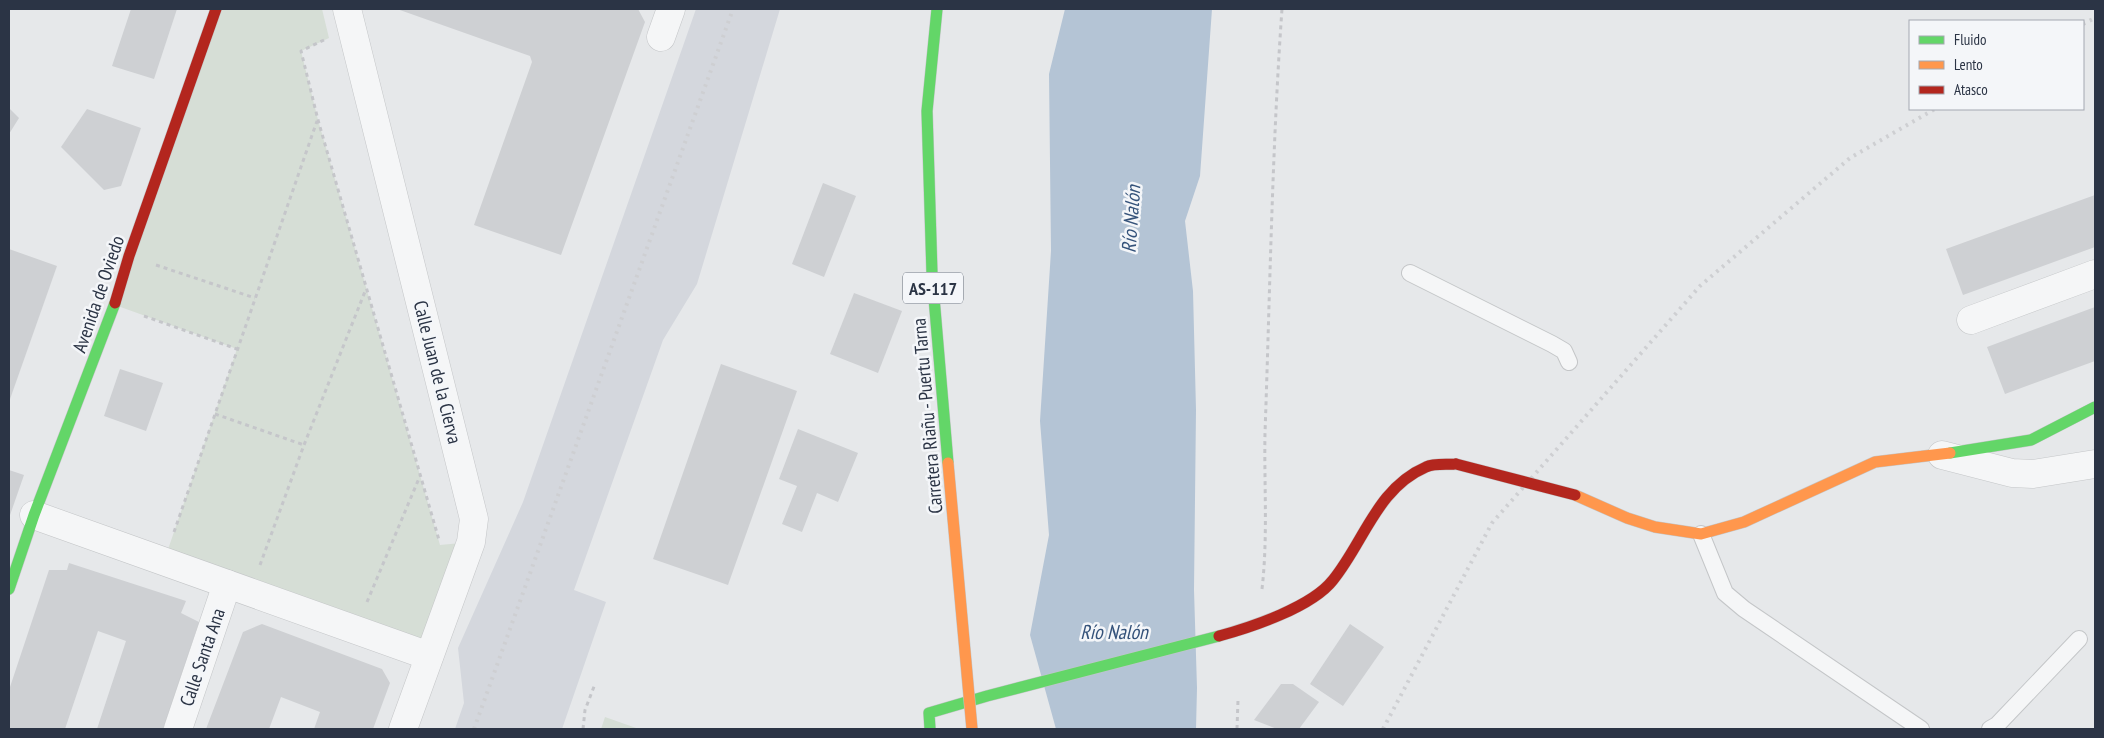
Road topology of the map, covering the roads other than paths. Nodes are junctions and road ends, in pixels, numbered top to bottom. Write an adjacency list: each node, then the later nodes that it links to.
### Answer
1 (216, 9): 13 (street, Avenida de Oviedo)
2 (347, 9): 18 (street, Calle Juan de la Cierva)
3 (671, 9): 5 (street)
4 (936, 9): 22 (street, Carretera Riañu - Puertu Tarna / AS-117, bridge)
5 (661, 36)
6 (1410, 273): 9 (lane)
7 (2095, 274): 8 (street)
8 (1971, 320)
9 (1569, 362)
10 (2095, 407): 11 (street)
11 (1942, 455): 12 (street); 14 (street)
12 (2095, 464)
13 (34, 515): 15 (street); 16 (street, Avenida de Oviedo)
14 (1701, 534): 21 (street, bridge); 23 (lane)
15 (238, 588): 18 (street); 19 (street, Calle Santa Ana)
16 (9, 589)
17 (2079, 639): 24 (lane)
18 (429, 656): 20 (street, Calle Juan de la Cierva)
19 (178, 729)
20 (403, 729)
21 (930, 729)
22 (972, 729)
23 (1921, 729)
24 (1990, 729)

